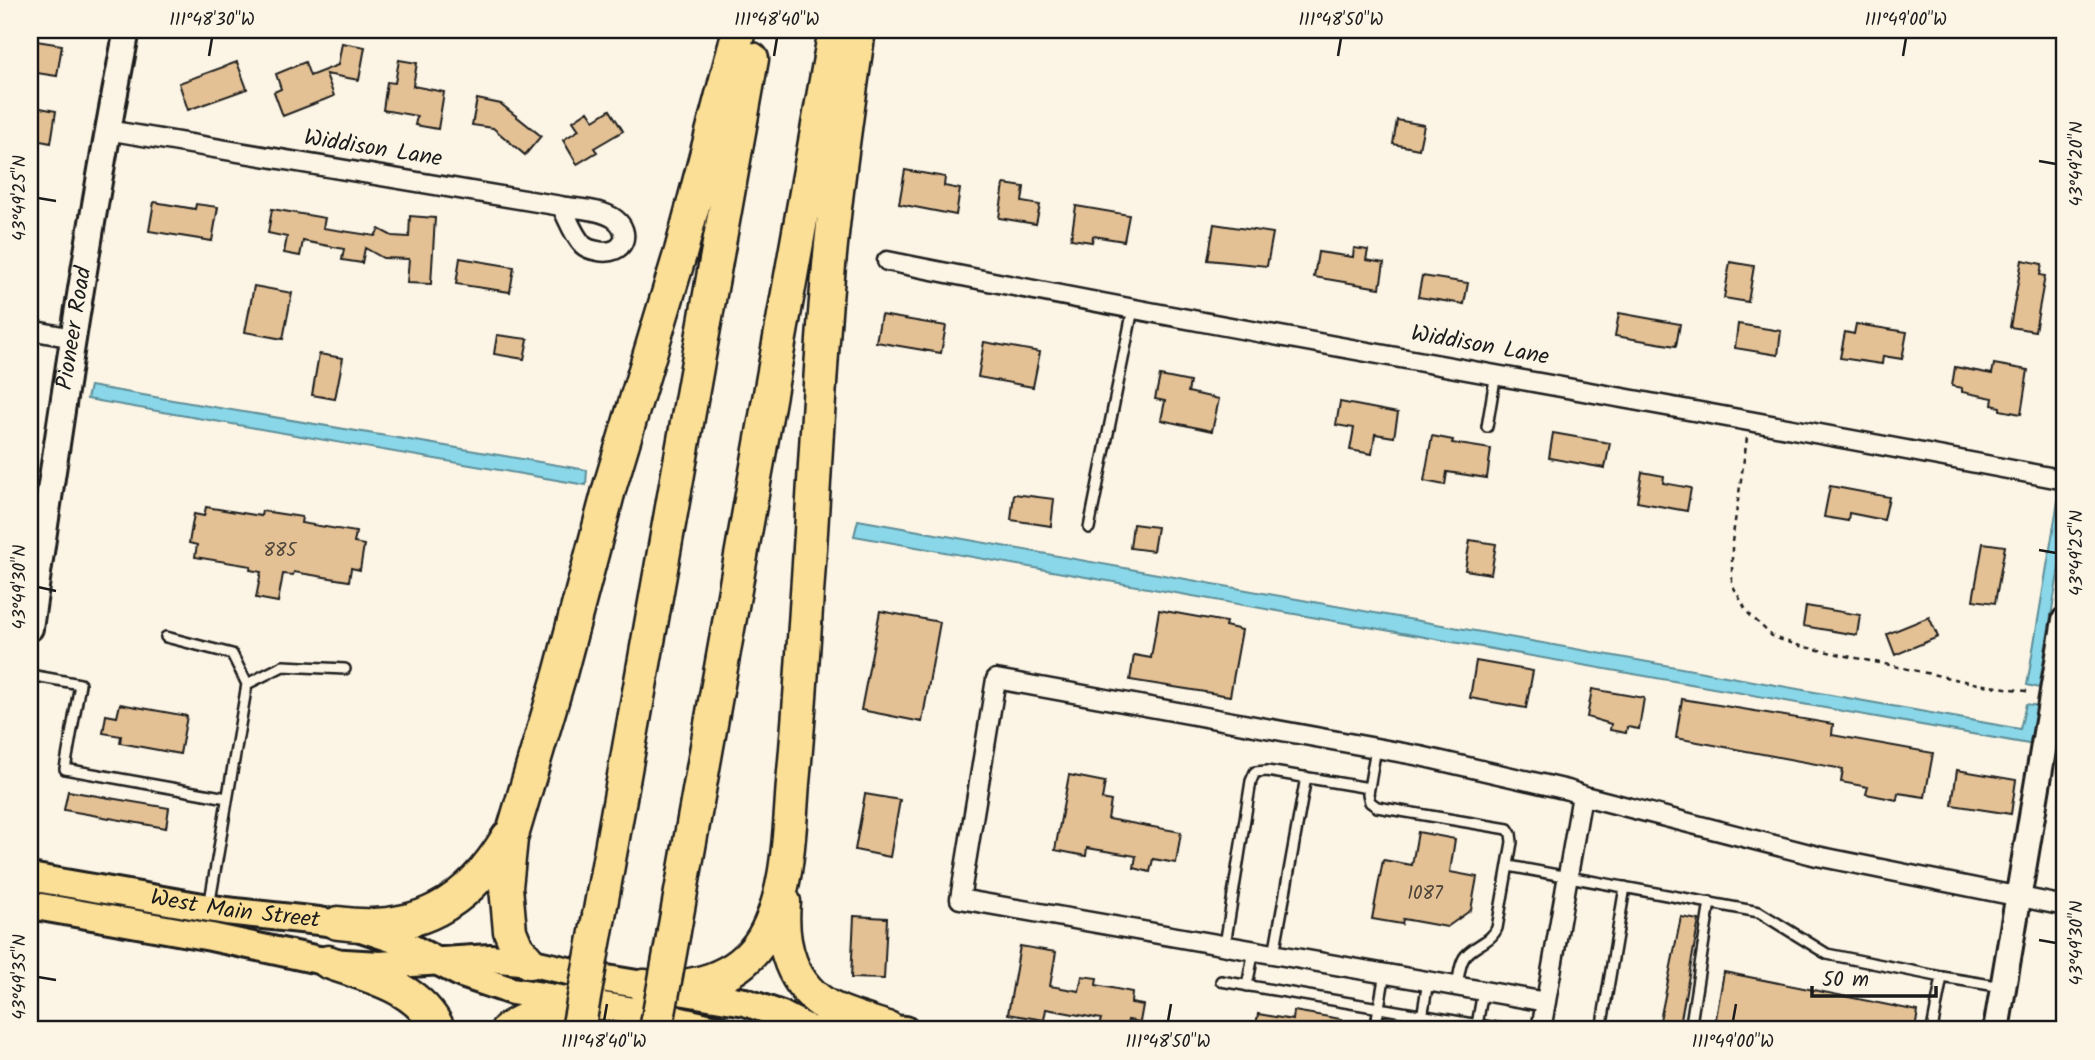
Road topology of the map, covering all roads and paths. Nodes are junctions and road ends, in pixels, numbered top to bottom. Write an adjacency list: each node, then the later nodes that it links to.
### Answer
1 (127, 30): 6 (street, Pioneer Road)
2 (739, 30): 29 (highway)
3 (757, 30): 59 (highway, bridge)
4 (835, 30): 61 (highway, bridge)
5 (859, 30): 30 (highway)
6 (107, 130): 7 (street, Widdison Lane); 11 (street, Pioneer Road)
7 (561, 206)
8 (887, 261): 9 (street, Widdison Lane)
9 (1133, 309): 12 (street, Widdison Lane); 16 (lane)
10 (30, 330): 11 (street)
11 (73, 338): 18 (street, Pioneer Road)
12 (1496, 373): 13 (street, Widdison Lane); 14 (lane)
13 (1750, 420): 15 (street, Widdison Lane); 23 (path)
14 (1487, 427)
15 (2065, 480)
16 (1089, 528)
17 (2065, 620): 23 (street)
18 (30, 628)
19 (166, 637): 22 (lane)
20 (345, 669): 22 (lane)
21 (30, 675): 28 (lane)
22 (247, 684): 28 (lane)
23 (2052, 695): 36 (street)
24 (1376, 748): 26 (lane); 27 (street); 41 (street)
25 (1306, 777): 26 (lane); 41 (lane); 43 (lane)
26 (1369, 788): 31 (lane)
27 (1582, 795): 33 (street); 36 (street)
28 (227, 798): 35 (lane)
29 (518, 816): 40 (highway); 46 (highway)
30 (787, 848): 51 (highway); 62 (highway)
31 (1509, 866): 33 (lane); 53 (lane)
32 (30, 877): 40 (main road, West Main Street)
33 (1569, 877): 34 (lane); 56 (street)
34 (1625, 887): 37 (lane); 72 (lane)
35 (211, 895)
36 (2019, 897): 39 (street); 54 (street)
37 (1710, 902): 48 (lane); 73 (lane)
38 (30, 905): 45 (main road, West Main Street)
39 (2065, 906)
40 (338, 923): 44 (main road, West Main Street)
41 (1224, 945): 42 (street)
42 (1254, 950): 43 (street); 52 (lane)
43 (1274, 954): 47 (street)
44 (436, 960): 45 (main road, West Main Street); 46 (main road, West Main Street); 59 (main road, West Main Street)
45 (328, 962): 63 (highway)
46 (529, 962): 51 (main road, West Main Street)
47 (1385, 973): 50 (street); 57 (lane)
48 (1942, 977): 54 (lane); 74 (lane)
49 (1221, 981): 52 (lane)
50 (1428, 981): 53 (street); 58 (lane)
51 (643, 986): 66 (main road, West Main Street)
52 (1247, 986): 57 (lane)
53 (1457, 986): 55 (street)
54 (2004, 988): 75 (street)
55 (1483, 991): 56 (street); 60 (lane)
56 (1546, 1002): 71 (street)
57 (1378, 1008): 58 (lane); 68 (lane)
58 (1423, 1016): 60 (lane); 69 (lane)
59 (586, 1017): 61 (main road, West Main Street); 64 (highway)
60 (1477, 1025): 70 (lane)
61 (670, 1026): 65 (main road, West Main Street)
62 (896, 1029): 67 (main road)
63 (439, 1030)
64 (507, 1030)
65 (720, 1030)
66 (810, 1030)
67 (819, 1030)
68 (1375, 1030)
69 (1420, 1030)
70 (1508, 1030)
71 (1541, 1030)
72 (1601, 1030)
73 (1690, 1030)
74 (1932, 1030)
75 (1996, 1030)

